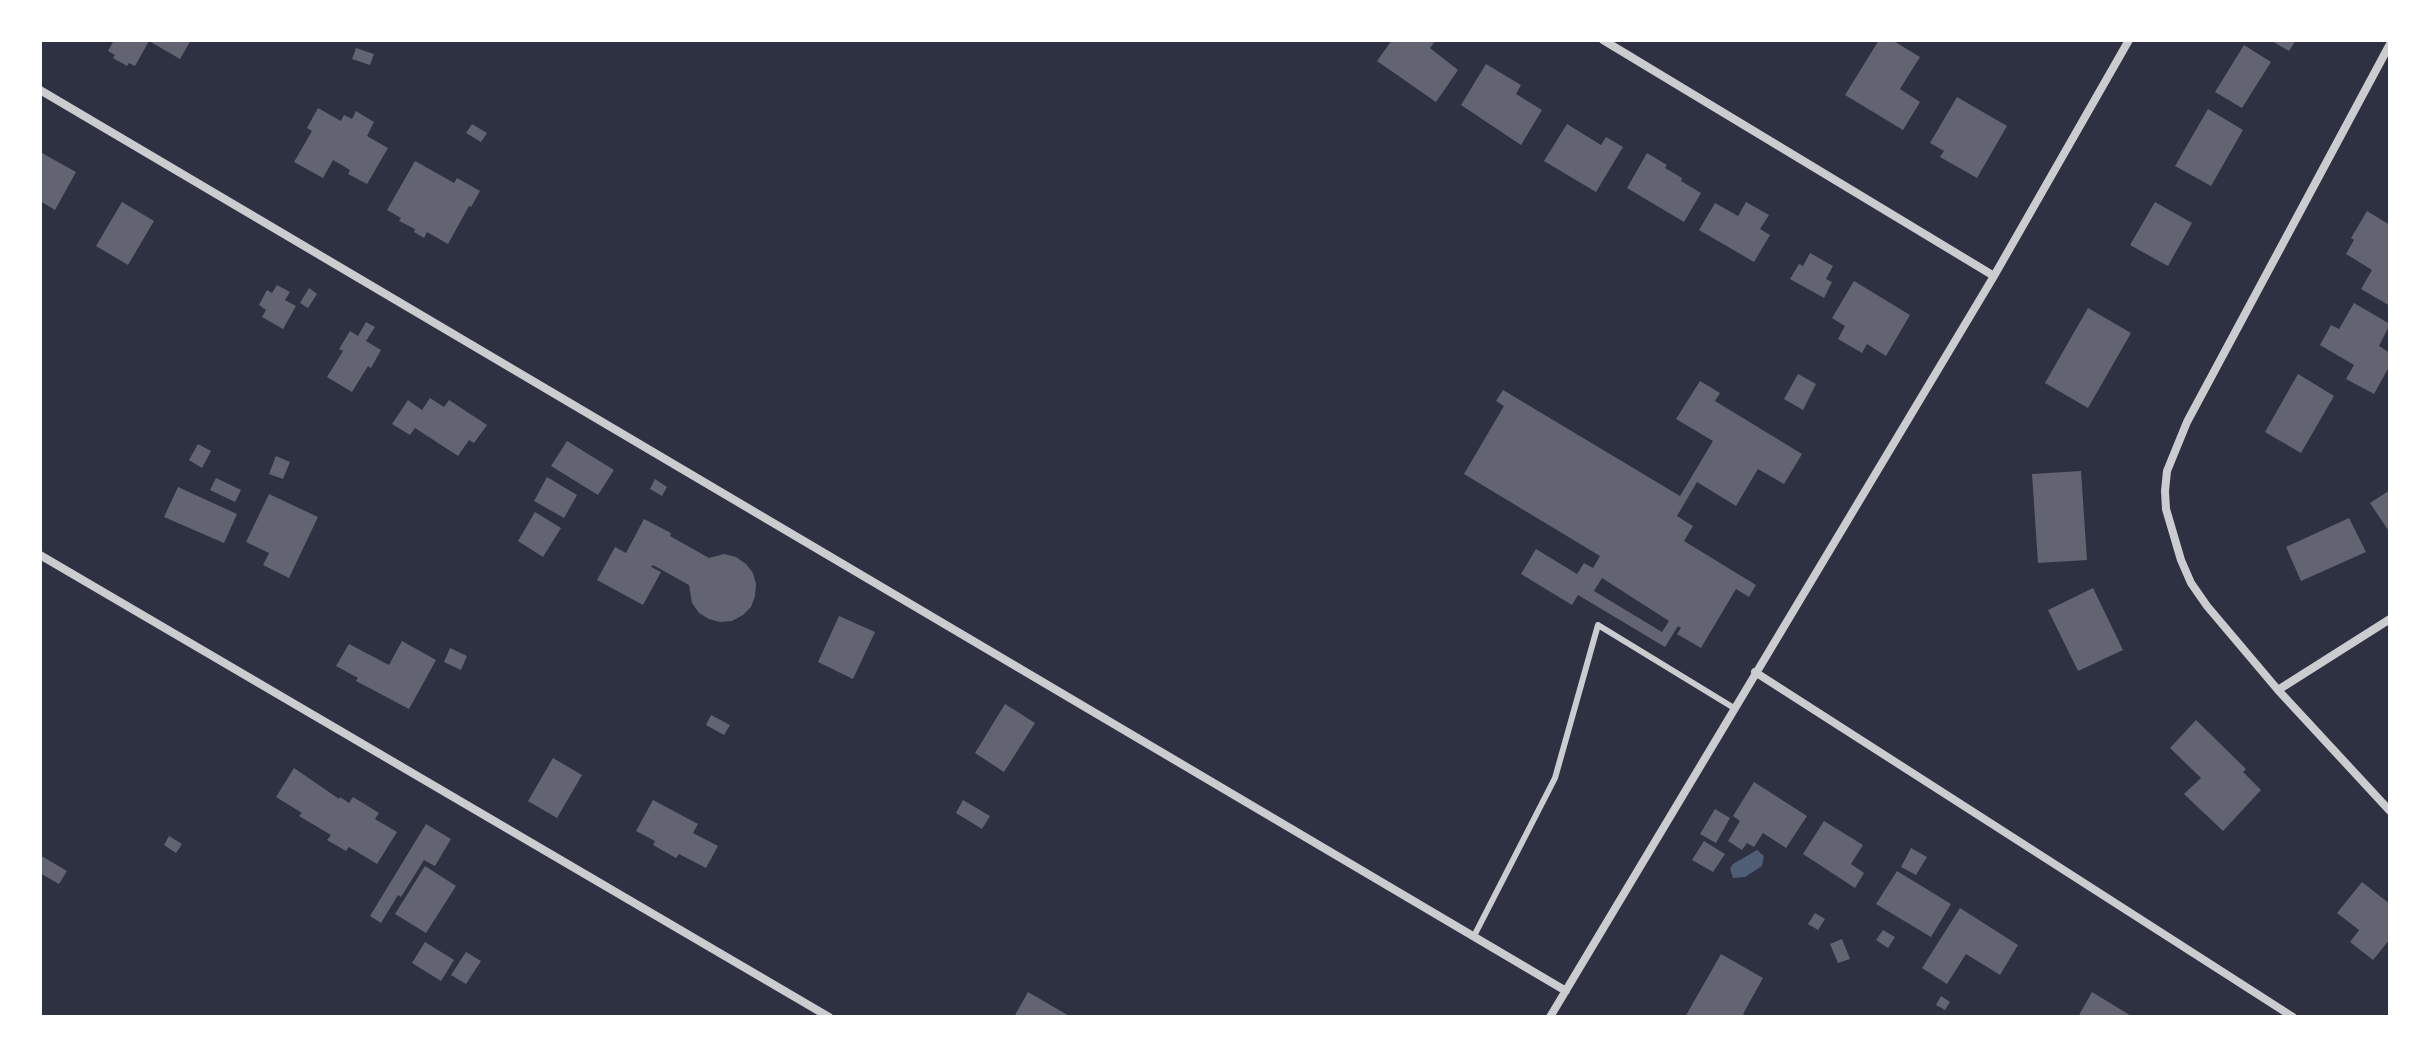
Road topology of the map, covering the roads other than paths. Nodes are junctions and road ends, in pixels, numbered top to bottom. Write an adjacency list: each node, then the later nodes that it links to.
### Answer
1 (1603, 40): 5 (street)
2 (2129, 40): 5 (street)
3 (2390, 44): 9 (street)
4 (40, 90): 12 (street)
5 (1994, 276): 8 (street)
6 (40, 555): 14 (street)
7 (2390, 619): 9 (street)
8 (1755, 672): 10 (street); 16 (street)
9 (2278, 690): 11 (street)
10 (1734, 708): 12 (lane); 13 (street)
11 (2390, 811)
12 (1474, 936): 13 (street)
13 (1566, 991): 15 (street)
14 (829, 1017)
15 (1550, 1017)
16 (2293, 1017)

